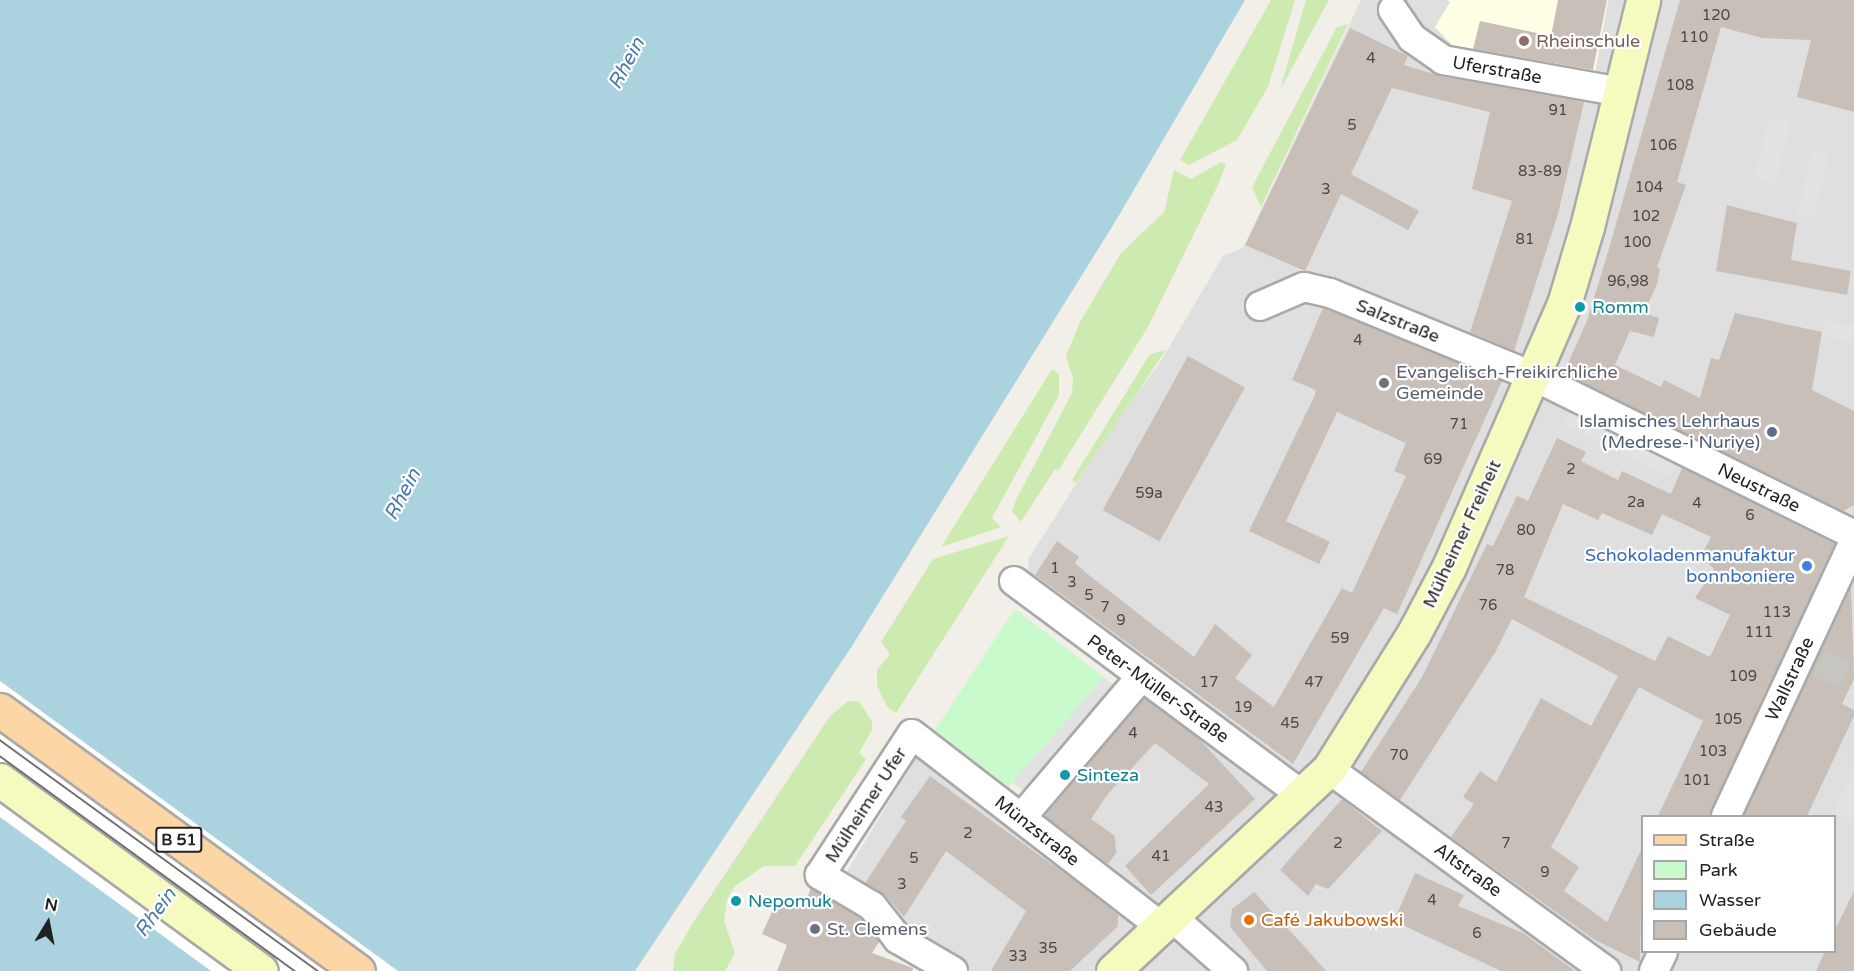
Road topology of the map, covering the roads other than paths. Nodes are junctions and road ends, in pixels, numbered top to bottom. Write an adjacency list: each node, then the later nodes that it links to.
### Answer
1 (1643, 0): 3 (street, Mülheimer Freiheit)
2 (1393, 10): 3 (street, Uferstraße)
3 (1621, 92): 5 (street, Mülheimer Freiheit)
4 (1260, 306): 5 (street, Salzstraße)
5 (1535, 377): 6 (street, Neustraße); 13 (street, Mülheimer Freiheit)
6 (1854, 535)
7 (1854, 542): 16 (street, Wallstraße)
8 (1014, 582): 9 (street, Peter-Müller-Straße)
9 (1140, 678): 15 (street, Peter-Müller-Straße); 17 (street)
10 (0, 710): 22 (main road, B 51)
11 (0, 724): 21 (main road, B 51)
12 (912, 734): 17 (street, Münzstraße); 23 (street, Mülheimer Ufer)
13 (1329, 769): 15 (street, Mülheimer Freiheit); 26 (street, Altstraße)
14 (0, 780): 20 (street)
15 (1303, 796): 18 (street, Mülheimer Freiheit)
16 (1727, 815)
17 (1021, 818): 18 (street, Münzstraße)
18 (1168, 922): 24 (street, Mülheimer Freiheit); 25 (street, Münzstraße)
19 (1662, 953): 27 (street)
20 (261, 971)
21 (339, 971)
22 (358, 971)
23 (953, 971)
24 (1113, 971)
25 (1233, 971)
26 (1606, 971)
27 (1654, 971)

